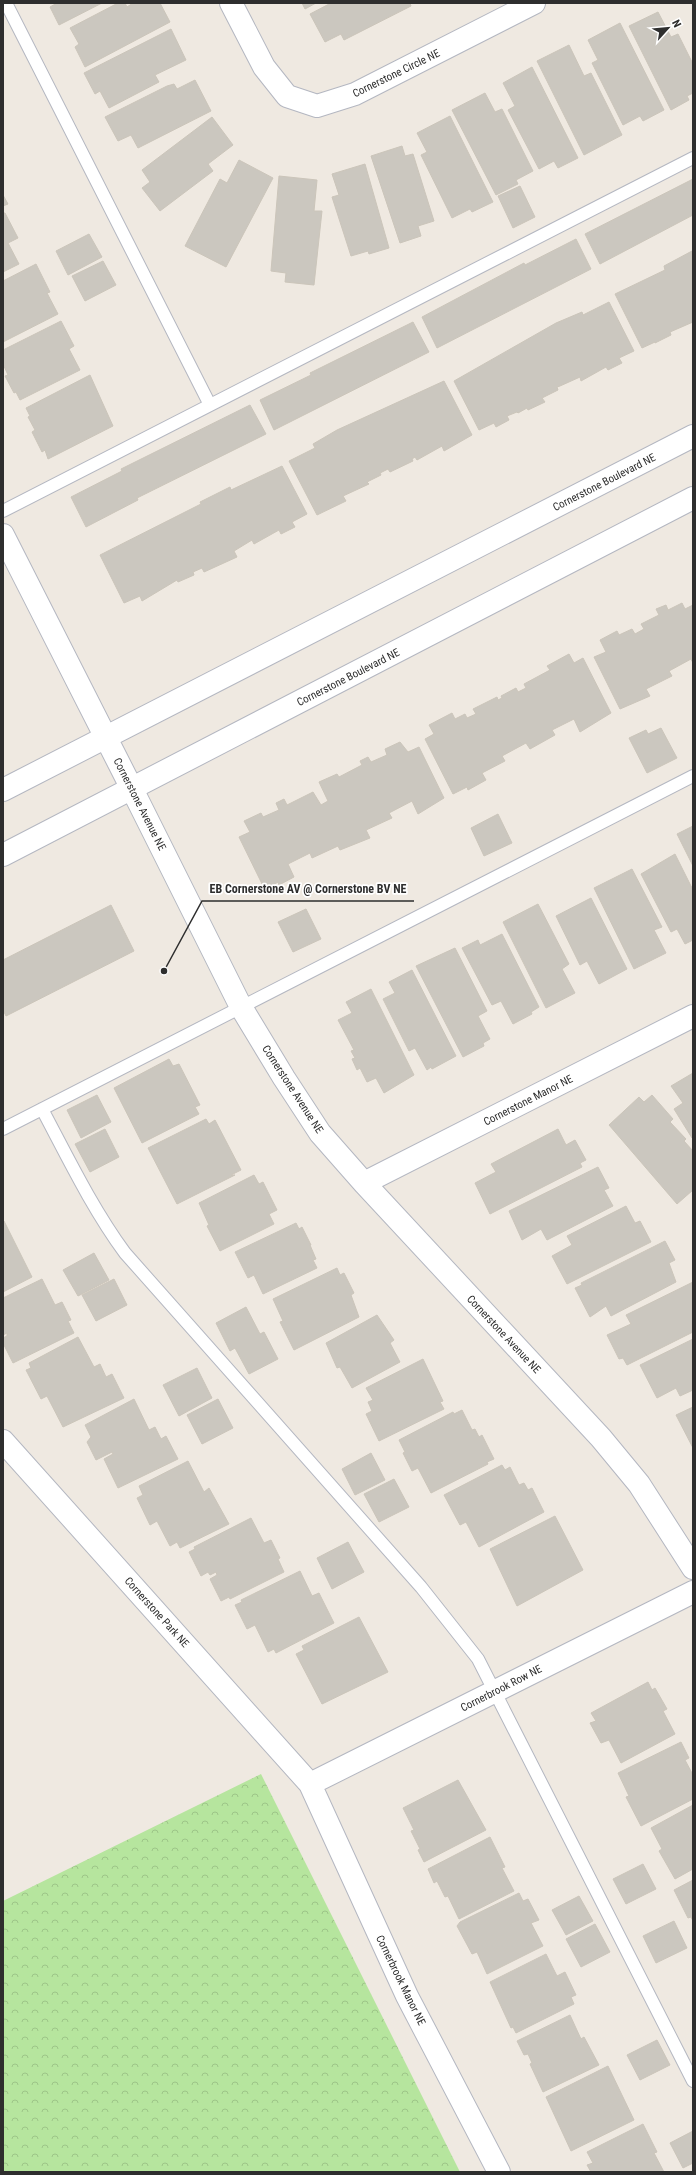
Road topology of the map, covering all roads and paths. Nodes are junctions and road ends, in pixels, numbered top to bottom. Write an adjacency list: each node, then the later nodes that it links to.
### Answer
1 (6, 3): 5 (lane)
2 (231, 3): 3 (street, Cornerstone Circle NE)
3 (534, 3)
4 (693, 158): 5 (lane)
5 (210, 405): 8 (lane)
6 (693, 436): 10 (street, Cornerstone Boulevard NE)
7 (693, 498): 12 (street, Cornerstone Boulevard NE)
8 (3, 511)
9 (3, 535): 10 (street, Cornerstone Avenue NE)
10 (106, 738): 12 (street, Cornerstone Avenue NE); 13 (street, Cornerstone Boulevard NE)
11 (693, 776): 15 (lane)
12 (132, 789): 14 (street, Cornerstone Boulevard NE); 15 (street, Cornerstone Avenue NE)
13 (3, 790)
14 (3, 855)
15 (241, 1007): 17 (lane); 19 (street, Cornerstone Avenue NE)
16 (693, 1016): 19 (street, Cornerstone Manor NE)
17 (42, 1109): 18 (lane); 23 (lane)
18 (3, 1129)
19 (364, 1183): 21 (street, Cornerstone Avenue NE)
20 (3, 1441): 24 (street, Cornerstone Park NE)
21 (693, 1568)
22 (693, 1592): 23 (street, Cornerbrook Row NE)
23 (495, 1691): 24 (street, Cornerbrook Row NE); 25 (lane)
24 (310, 1784): 26 (street, Cornerbrook Manor NE)
25 (693, 2081)
26 (499, 2172)

